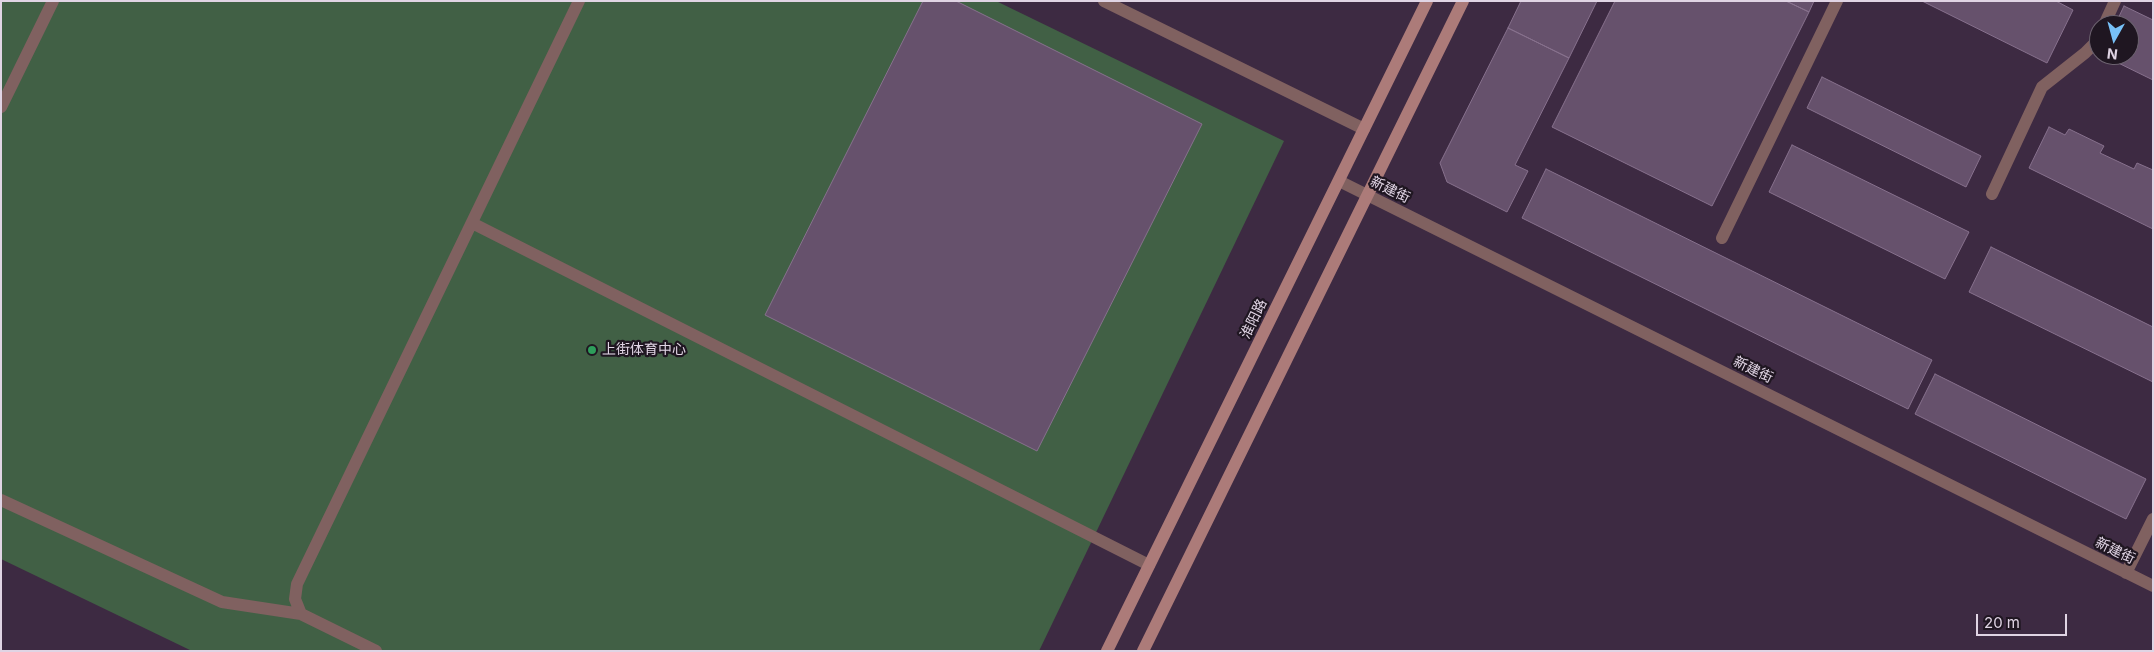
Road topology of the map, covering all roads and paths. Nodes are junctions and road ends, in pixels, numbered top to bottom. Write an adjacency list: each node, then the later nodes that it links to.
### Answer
1 (53, 1): 10 (street)
2 (579, 1): 15 (street)
3 (1104, 1): 11 (street)
4 (1428, 1): 11 (main road, 淮阳路)
5 (1463, 1): 14 (main road)
6 (1837, 1): 16 (street)
7 (2115, 1): 8 (street)
8 (2109, 15)
9 (2089, 49): 13 (street)
10 (1, 108)
11 (1364, 129): 12 (main road, 淮阳路)
12 (1339, 181): 14 (street, 新建街); 19 (main road, 淮阳路)
13 (1992, 194)
14 (1368, 195): 20 (street, 新建街); 25 (main road)
15 (472, 223): 19 (street); 22 (street)
16 (1722, 238)
17 (1, 500): 22 (street)
18 (2153, 518): 20 (street)
19 (1149, 565): 24 (main road, 淮阳路)
20 (2126, 573): 21 (street, 新建街)
21 (2153, 586)
22 (301, 614): 23 (street)
23 (376, 651)
24 (1107, 651)
25 (1143, 651)

